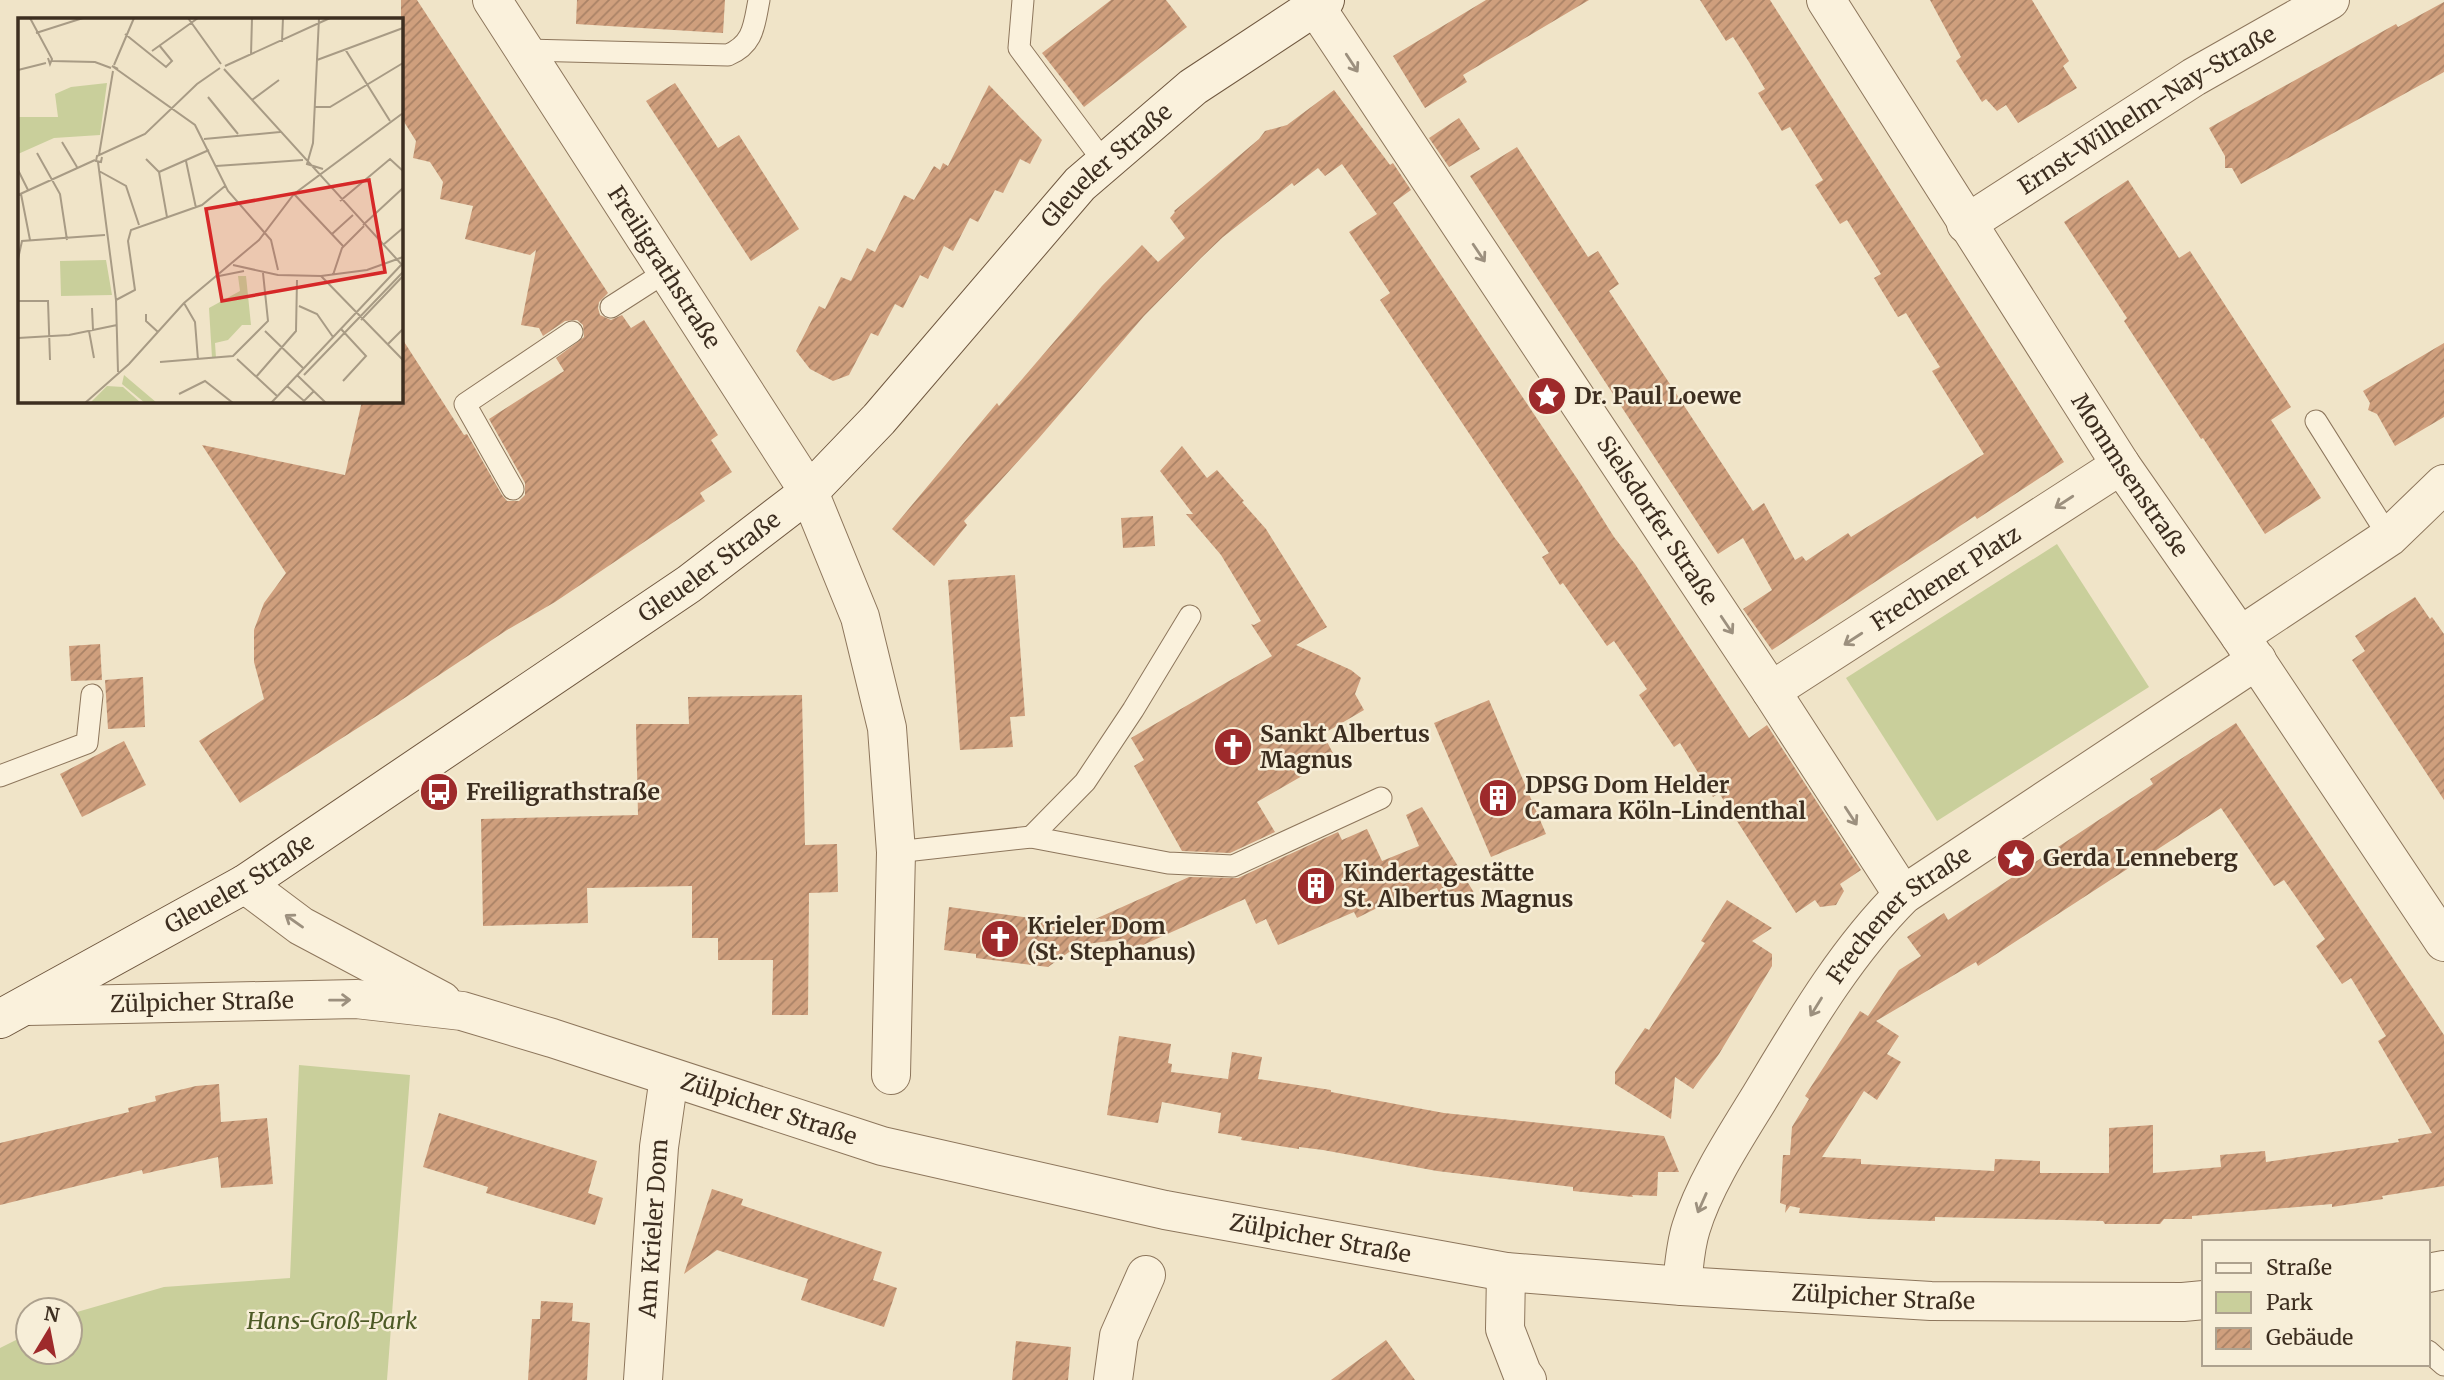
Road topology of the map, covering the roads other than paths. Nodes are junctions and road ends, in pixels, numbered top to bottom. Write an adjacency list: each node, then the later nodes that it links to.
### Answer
1 (492, 0): 7 (street, Freiligrathstraße)
2 (759, 0): 7 (lane)
3 (1023, 0): 8 (lane)
4 (1826, 0): 9 (street, Mommsenstraße)
5 (2330, 0): 9 (street, Ernst-Wilhelm-Nay-Straße)
6 (1320, 3): 8 (street, Gleueler Straße); 21 (street, Sielsdorfer Straße, one-way to 21)
7 (526, 50): 10 (street, Freiligrathstraße)
8 (1104, 162): 17 (street, Gleueler Straße)
9 (1966, 223): 14 (street, Mommsenstraße)
10 (667, 271): 11 (lane); 17 (street, Freiligrathstraße)
11 (611, 307)
12 (572, 332): 15 (lane)
13 (2316, 421): 18 (lane)
14 (2122, 465): 20 (street, Mommsenstraße); 21 (street, Frechener Platz, one-way to 21)
15 (513, 489)
16 (2442, 490): 18 (street, Frechener Straße)
17 (808, 492): 26 (street, Freiligrathstraße); 27 (street, Gleueler Straße)
18 (2389, 537): 20 (street, Frechener Straße)
19 (1190, 616): 25 (lane)
20 (2248, 648): 28 (street, Frechener Straße); 29 (street, Mommsenstraße)
21 (1772, 691): 28 (street, Sielsdorfer Straße, one-way to 28)
22 (92, 695): 23 (lane)
23 (0, 776)
24 (1381, 798): 25 (lane)
25 (1031, 837): 26 (lane)
26 (895, 852): 32 (street, Freiligrathstraße)
27 (245, 884): 30 (street, Zülpicher Straße, one-way to 27); 31 (street, Gleueler Straße)
28 (1903, 895): 36 (street, Frechener Straße, one-way to 36)
29 (2444, 942)
30 (462, 1011): 31 (street, Zülpicher Straße, one-way to 30); 33 (street, Zülpicher Straße)
31 (13, 1013)
32 (891, 1075)
33 (669, 1077): 34 (street, Zülpicher Straße); 40 (street, Am Krieler Dom)
34 (1506, 1272): 36 (street, Zülpicher Straße); 42 (street)
35 (1146, 1275): 41 (street)
36 (1682, 1286): 37 (street, Zülpicher Straße)
37 (2202, 1300)
38 (2430, 1352): 39 (lane)
39 (2444, 1365)
40 (643, 1380)
41 (1113, 1380)
42 (1527, 1380)

